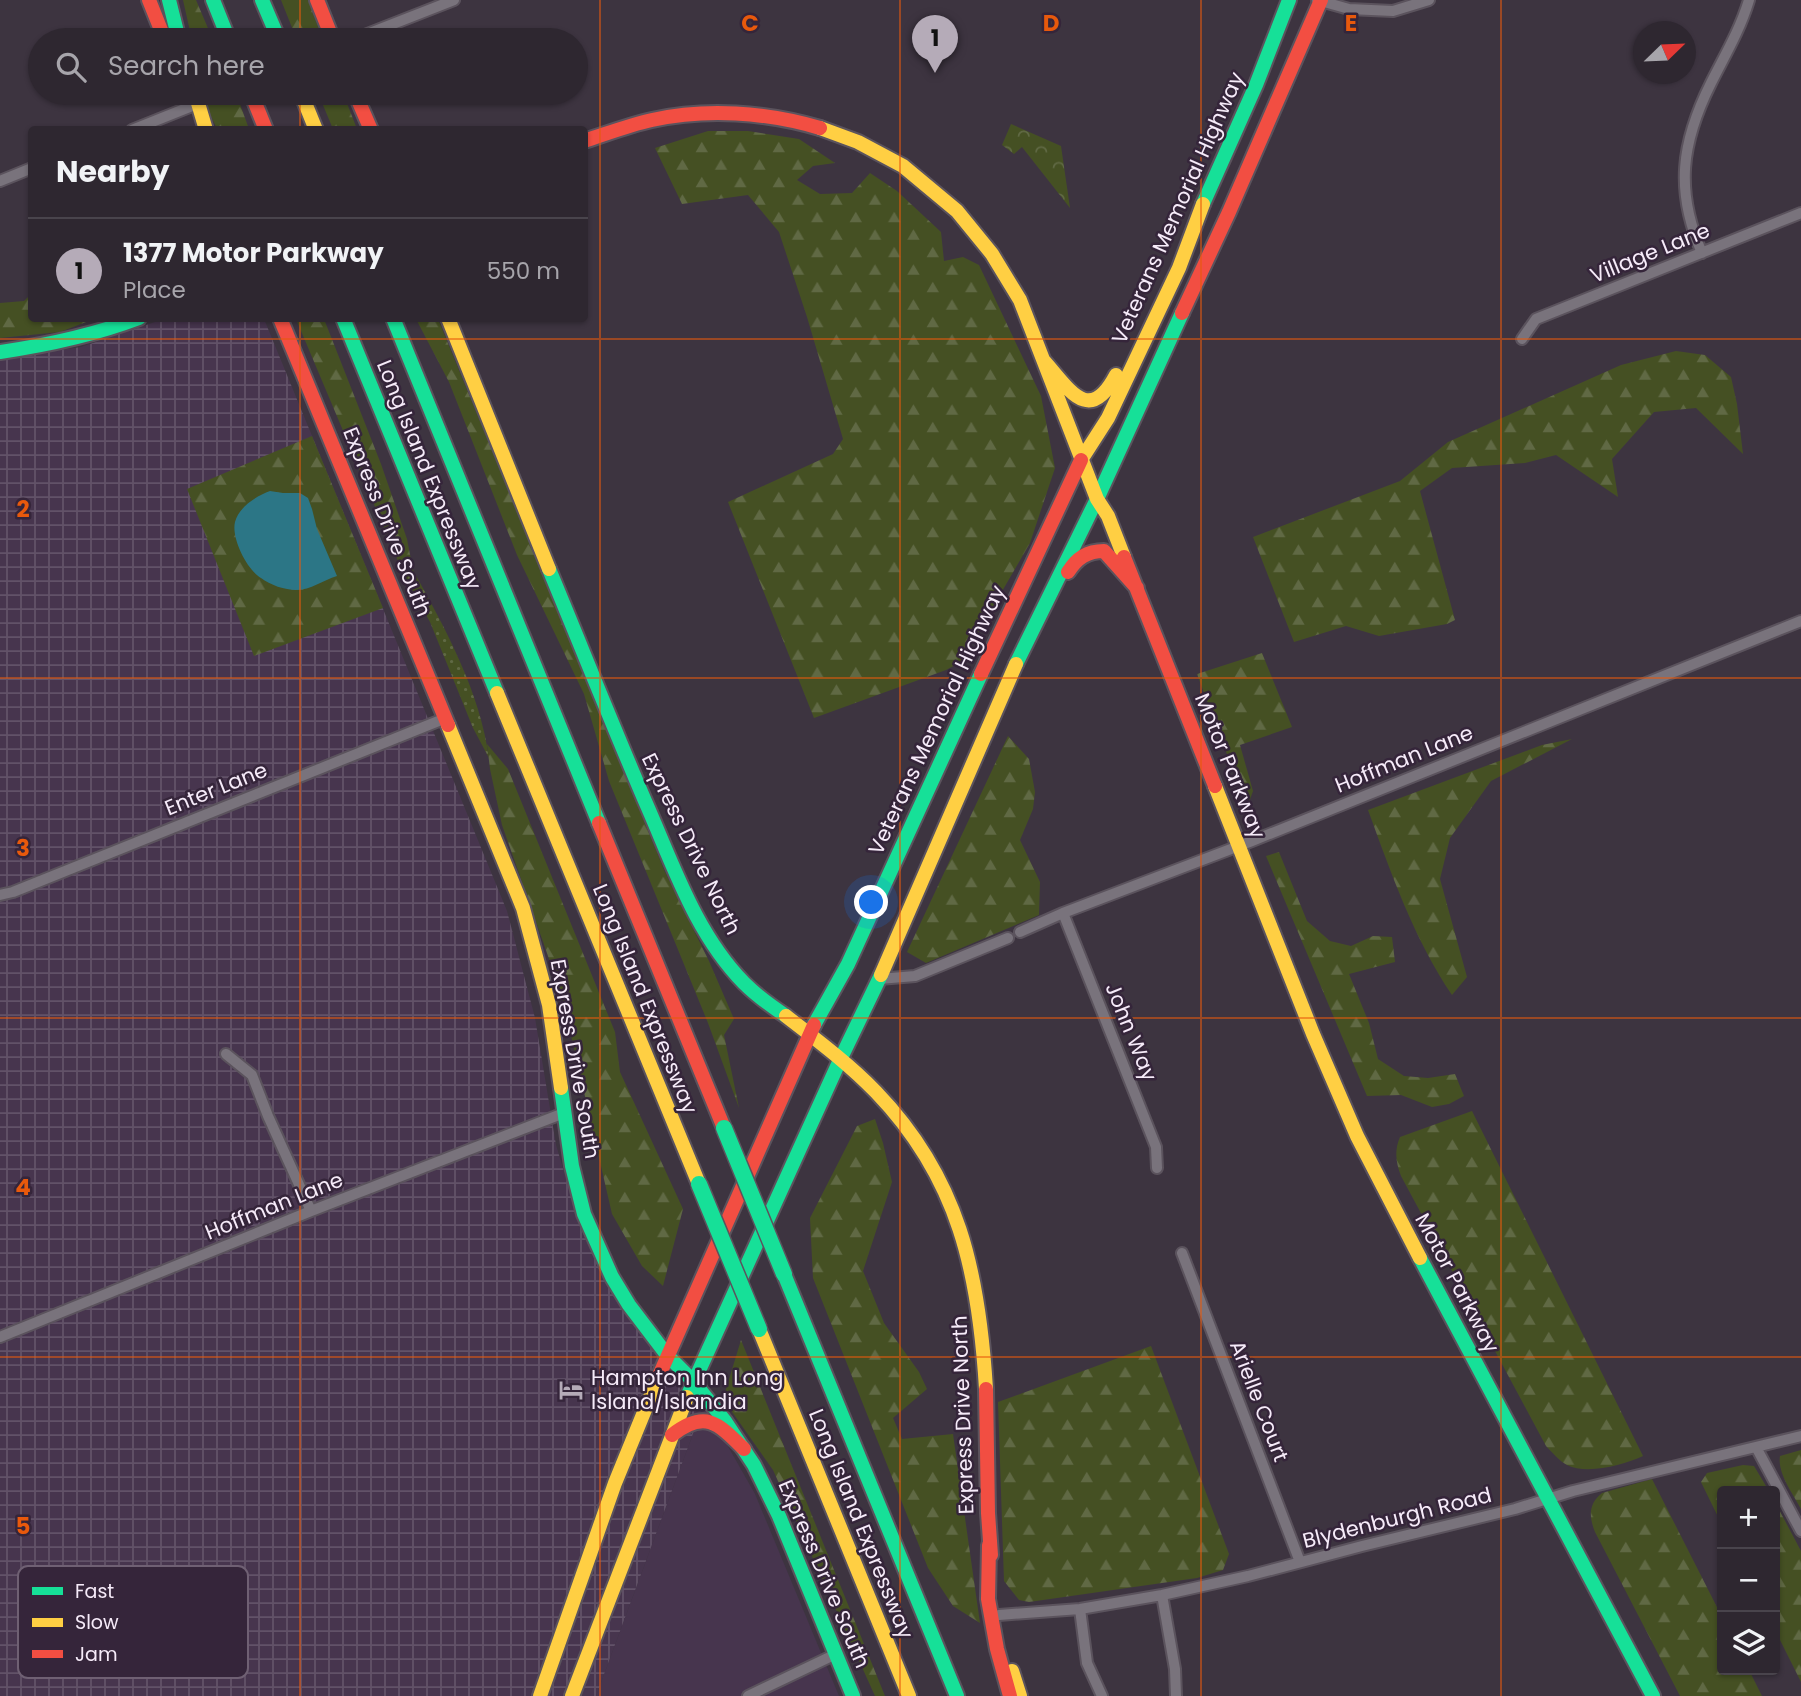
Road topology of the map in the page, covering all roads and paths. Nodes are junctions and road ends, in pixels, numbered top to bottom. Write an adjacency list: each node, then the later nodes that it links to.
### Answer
1 (149, 0): 11 (main road)
2 (169, 0): 12 (main road)
3 (213, 0): 13 (main road)
4 (262, 0): 14 (main road)
5 (317, 0): 15 (main road)
6 (454, 0): 16 (street)
7 (1289, 0): 32 (main road, Veterans Memorial Highway)
8 (1319, 0): 9 (street); 42 (main road)
9 (1429, 0)
10 (1749, 0): 31 (street)
11 (160, 28)
12 (176, 28)
13 (224, 28)
14 (274, 28)
15 (328, 28)
16 (383, 28)
17 (177, 105): 22 (street)
18 (194, 105): 23 (main road)
19 (256, 105): 24 (main road)
20 (306, 105): 25 (main road)
21 (360, 105): 26 (main road)
22 (139, 126)
23 (202, 126)
24 (263, 126)
25 (314, 126)
26 (369, 126)
27 (588, 140): 40 (main road, Motor Parkway)
28 (28, 170): 29 (street)
29 (0, 181)
30 (1801, 213): 31 (street, Village Lane)
31 (1702, 253): 38 (street, Village Lane)
32 (1159, 306): 40 (main road); 41 (main road, Veterans Memorial Highway)
33 (128, 322): 39 (main road)
34 (282, 322): 46 (main road, Express Drive South)
35 (345, 322): 79 (main road, Long Island Expressway, bridge)
36 (395, 322): 80 (main road, Long Island Expressway, bridge)
37 (450, 322): 53 (main road, Express Drive North)
38 (1522, 339)
39 (0, 352)
40 (1045, 361): 41 (main road, Motor Parkway)
41 (1081, 460): 42 (main road, Motor Parkway); 53 (main road, Veterans Memorial Highway)
42 (1097, 499): 43 (main road, Motor Parkway); 45 (main road)
43 (1137, 588): 45 (main road); 47 (main road, Motor Parkway)
44 (1801, 621): 47 (street, Hoffman Lane)
45 (1028, 639): 52 (main road)
46 (446, 718): 48 (street, Enter Lane); 56 (main road, Express Drive South)
47 (1239, 845): 49 (street, Hoffman Lane); 67 (main road, Motor Parkway)
48 (0, 895)
49 (1063, 912): 50 (street, Hoffman Lane); 57 (street, John Way)
50 (1020, 932)
51 (1008, 938): 52 (street)
52 (879, 979): 55 (main road)
53 (809, 1035): 55 (main road, Express Drive North); 61 (main road, Veterans Memorial Highway)
54 (226, 1054): 58 (street)
55 (839, 1060): 62 (main road); 69 (main road, Express Drive North)
56 (564, 1113): 58 (street, Hoffman Lane); 61 (main road, Express Drive South)
57 (1157, 1168)
58 (311, 1211): 60 (street, Hoffman Lane)
59 (1182, 1253): 70 (street, Arielle Court)
60 (0, 1337)
61 (667, 1355): 62 (main road, Express Drive South); 75 (main road, Veterans Memorial Highway)
62 (693, 1381): 63 (main road); 66 (main road, Express Drive South)
63 (672, 1435): 66 (main road); 76 (main road)
64 (1801, 1436): 65 (street, Blydenburgh Road)
65 (1756, 1447): 67 (street, Blydenburgh Road); 68 (street)
66 (744, 1448): 74 (main road, Express Drive South)
67 (1548, 1499): 70 (street, Blydenburgh Road); 85 (main road, Motor Parkway)
68 (1801, 1531)
69 (989, 1545): 73 (main road, Express Drive North); 81 (main road)
70 (1300, 1562): 71 (street, Blydenburgh Road)
71 (1162, 1595): 72 (street, Blydenburgh Road); 84 (street)
72 (1080, 1609): 73 (street, Blydenburgh Road); 83 (street)
73 (999, 1615): 82 (main road, Express Drive North)
74 (836, 1654): 77 (street); 78 (main road, Express Drive South)
75 (540, 1696)
76 (572, 1696)
77 (748, 1696)
78 (853, 1696)
79 (909, 1696)
80 (957, 1696)
81 (1010, 1696)
82 (1020, 1696)
83 (1102, 1696)
84 (1175, 1696)
85 (1653, 1696)

